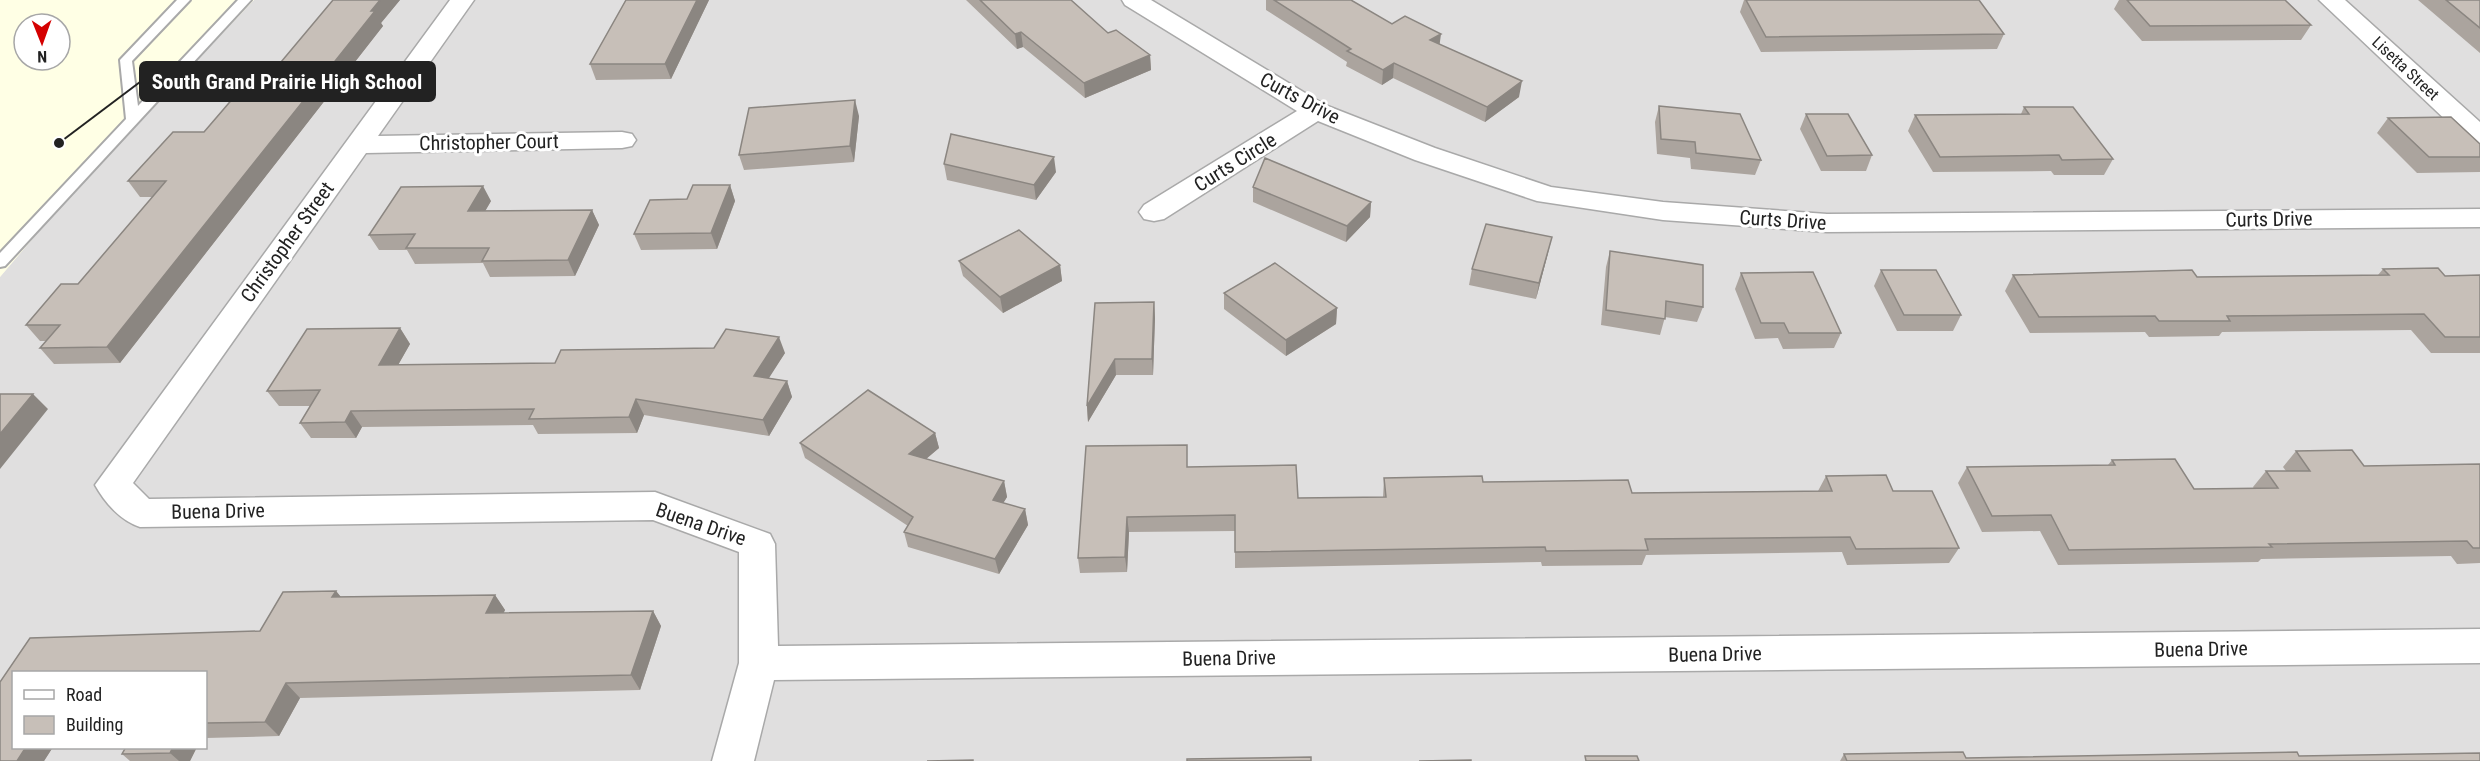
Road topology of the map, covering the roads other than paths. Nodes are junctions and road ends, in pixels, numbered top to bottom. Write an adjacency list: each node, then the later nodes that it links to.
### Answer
1 (184, 0): 7 (lane)
2 (244, 0): 7 (lane)
3 (462, 0): 10 (street, Christopher Street)
4 (1134, 0): 6 (street, Curts Drive)
5 (2331, 0): 8 (street, Lisetta Street)
6 (1316, 111): 11 (street, Curts Circle); 12 (street, Curts Drive)
7 (133, 119): 13 (lane)
8 (2480, 137)
9 (622, 140): 10 (street, Christopher Court)
10 (357, 145): 14 (street, Christopher Street)
11 (1154, 212)
12 (2480, 218)
13 (0, 262)
14 (113, 485): 16 (street, Buena Drive)
15 (2480, 646): 16 (street, Buena Drive)
16 (759, 663): 17 (street)
17 (733, 761)

